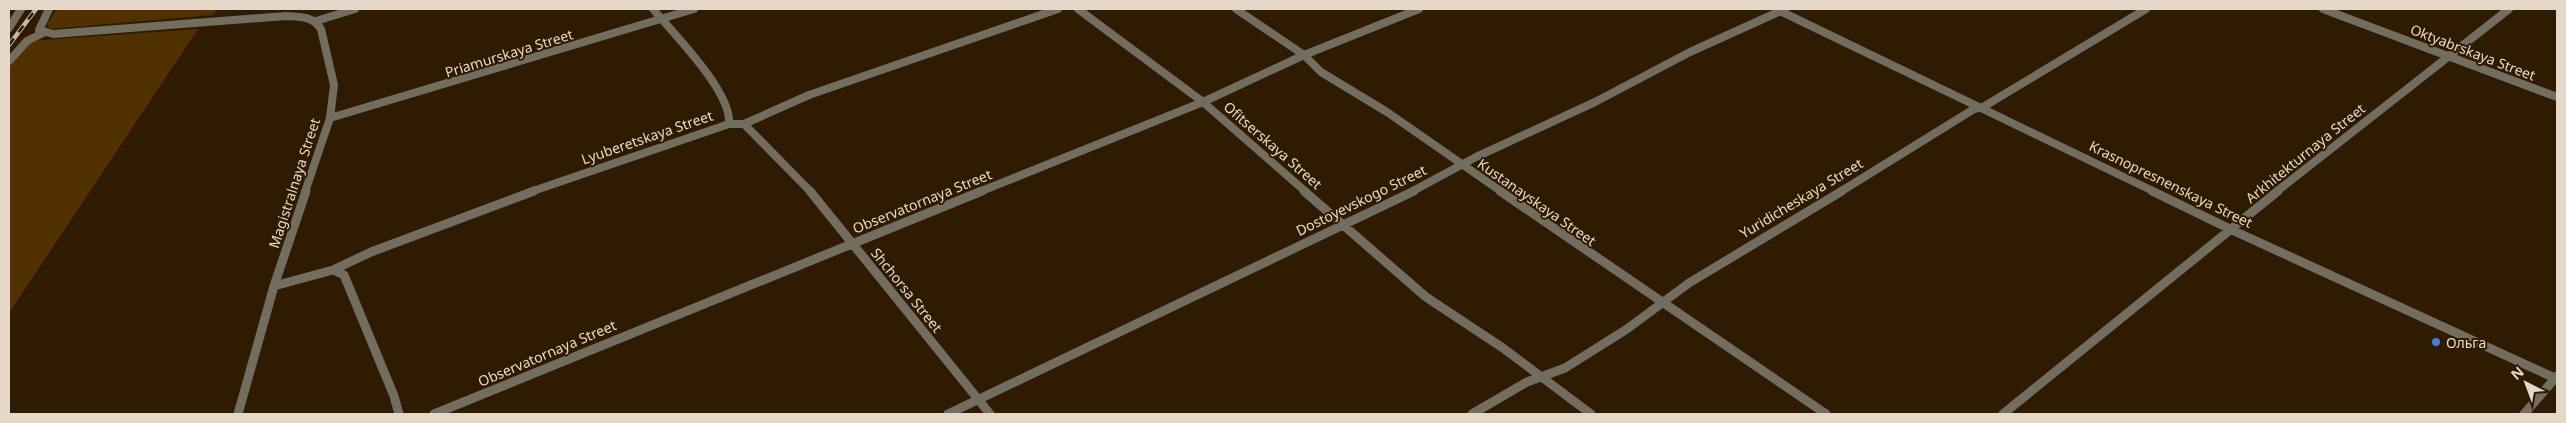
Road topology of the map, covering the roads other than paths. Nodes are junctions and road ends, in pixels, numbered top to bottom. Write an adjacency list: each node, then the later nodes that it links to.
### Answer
1 (20, 9): 16 (street)
2 (48, 9): 17 (street)
3 (355, 9): 15 (street)
4 (653, 9): 14 (street)
5 (694, 9): 14 (street, Priamurskaya Street)
6 (1058, 9): 26 (street)
7 (1078, 9): 22 (street, Ofitserskaya Street)
8 (1236, 9): 18 (street, Kustanayskaya Street)
9 (1419, 9): 18 (street, Observatornaya Street)
10 (2146, 9): 23 (street, Yuridicheskaya Street)
11 (2323, 9): 19 (street, Oktyabrskaya Street)
12 (2509, 9): 19 (street, Arkhitekturnaya Street)
13 (1780, 10): 23 (street, Krasnopresnenskaya Street); 27 (street, Dostoyevskogo Street)
14 (663, 19): 24 (street, Priamurskaya Street); 25 (street)
15 (316, 21): 17 (street); 24 (street, Magistralnaya Street)
16 (9, 28)
17 (43, 33): 20 (street)
18 (1304, 55): 22 (street, Observatornaya Street); 27 (street, Kustanayskaya Street)
19 (2448, 55): 21 (street, Oktyabrskaya Street); 29 (street, Arkhitekturnaya Street)
20 (9, 61)
21 (2557, 97)
22 (1203, 102): 28 (street, Ofitserskaya Street); 30 (street, Observatornaya Street)
23 (1983, 107): 29 (street, Krasnopresnenskaya Street); 33 (street, Yuridicheskaya Street)
24 (330, 118): 32 (street, Magistralnaya Street)
25 (729, 124): 26 (street); 31 (street, Lyuberetskaya Street)
26 (744, 124): 30 (street, Shchorsa Street)
27 (1461, 166): 28 (street, Dostoyevskogo Street); 33 (street, Kustanayskaya Street)
28 (1343, 223): 34 (street, Ofitserskaya Street); 36 (street, Dostoyevskogo Street)
29 (2232, 230): 35 (street, Krasnopresnenskaya Street); 45 (street, Arkhitekturnaya Street)
30 (852, 244): 36 (street, Shchorsa Street); 39 (street, Observatornaya Street)
31 (332, 270): 32 (street, Lyuberetskaya Street); 38 (street)
32 (274, 286): 37 (street, Magistralnaya Street)
33 (1661, 303): 34 (street, Yuridicheskaya Street); 44 (street, Kustanayskaya Street)
34 (1544, 378): 42 (street, Yuridicheskaya Street); 43 (street, Ofitserskaya Street)
35 (2557, 378): 46 (street)
36 (977, 400): 40 (street, Dostoyevskogo Street); 41 (street, Shchorsa Street)
37 (238, 414)
38 (399, 414)
39 (434, 414)
40 (948, 414)
41 (990, 414)
42 (1472, 414)
43 (1591, 414)
44 (1826, 414)
45 (2003, 414)
46 (2524, 414)

